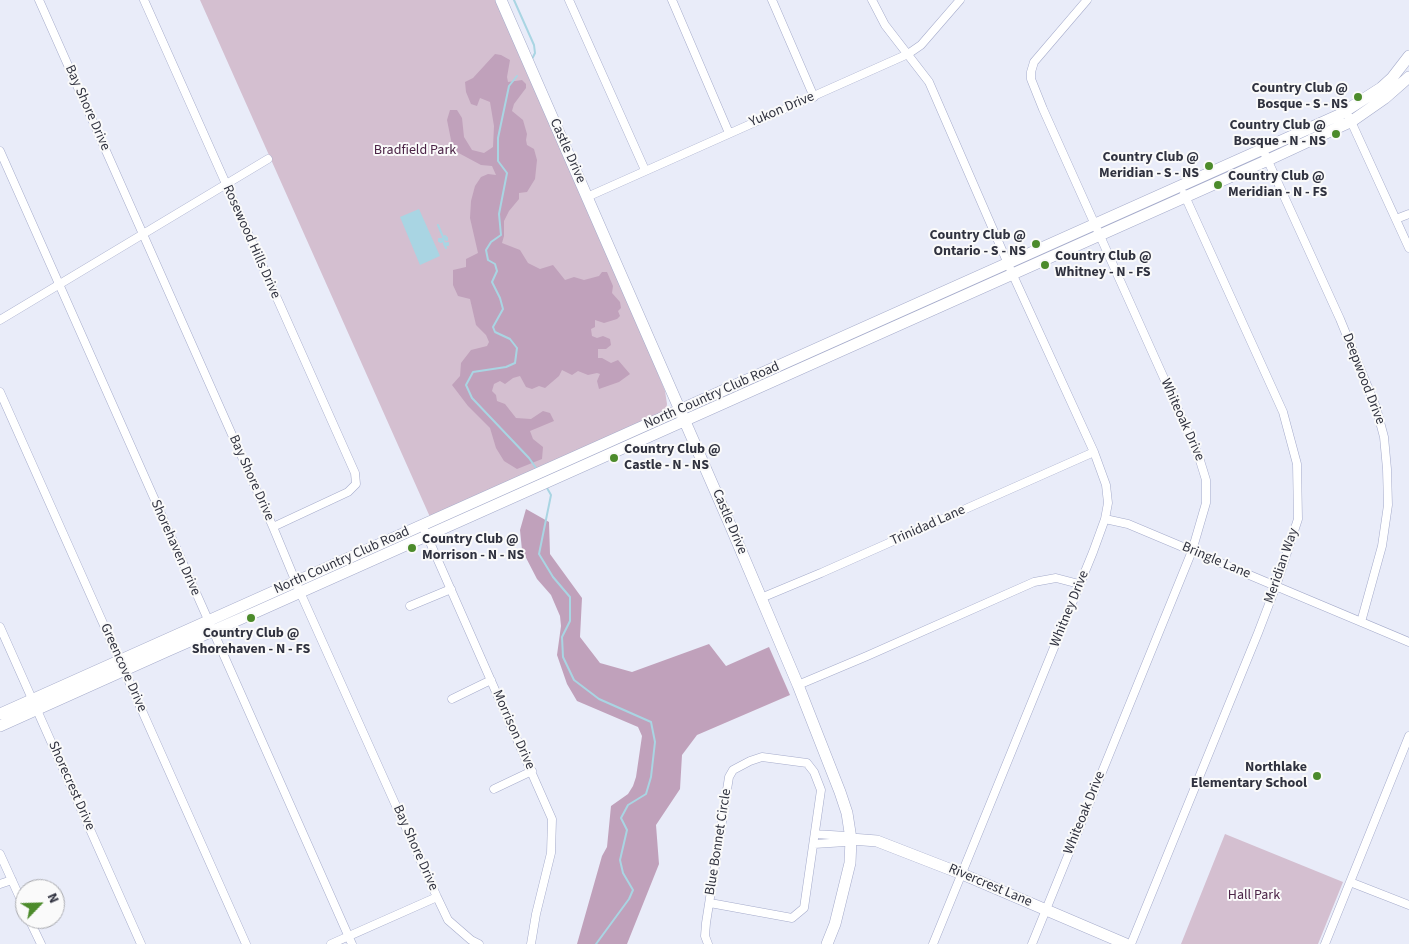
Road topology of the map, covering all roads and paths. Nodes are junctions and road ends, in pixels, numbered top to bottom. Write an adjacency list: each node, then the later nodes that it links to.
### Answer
1 (39, 0): 26 (street, Bay Shore Drive)
2 (144, 0): 20 (street, Rosewood Hills Drive)
3 (501, 0): 22 (main road, Castle Drive)
4 (569, 0): 19 (street)
5 (672, 0): 15 (street)
6 (772, 0): 13 (street)
7 (872, 0): 10 (street, Whitney Drive)
8 (960, 0): 10 (street, Yukon Drive)
9 (1087, 0): 25 (street, Whiteoak Drive)
10 (908, 54): 13 (street, Yukon Drive); 28 (street, Whitney Drive)
11 (1409, 56): 14 (main road, North Country Club Road)
12 (1409, 77): 14 (main road, North Country Club Road)
13 (814, 97): 15 (street, Yukon Drive)
14 (1349, 116): 17 (main road, North Country Club Road); 24 (street)
15 (729, 133): 19 (street, Yukon Drive)
16 (0, 152): 29 (street, Shorehaven Drive)
17 (1265, 155): 21 (main road, North Country Club Road); 46 (street, Deepwood Drive)
18 (268, 160): 20 (street)
19 (645, 170): 22 (street, Yukon Drive)
20 (225, 185): 26 (street); 37 (street, Rosewood Hills Drive)
21 (1183, 191): 25 (main road, North Country Club Road); 41 (street, Meridian Way)
22 (587, 197): 32 (main road, Castle Drive)
23 (1409, 214): 24 (street)
24 (1396, 219): 27 (street)
25 (1097, 230): 28 (main road, North Country Club Road); 39 (street, Whiteoak Drive)
26 (143, 234): 29 (street); 37 (street, Bay Shore Drive)
27 (1409, 248)
28 (1010, 268): 32 (main road, North Country Club Road); 33 (street, Whitney Drive)
29 (59, 285): 30 (street); 47 (street, Shorehaven Drive)
30 (0, 320)
31 (0, 392): 50 (street, Greencove Drive)
32 (683, 415): 34 (main road, North Country Club Road); 35 (main road, North Country Club Road); 44 (main road, Castle Drive)
33 (1094, 452): 36 (street, Whitney Drive); 44 (street, Trinidad Lane)
34 (486, 496): 35 (main road); 38 (main road, North Country Club Road)
35 (491, 507): 38 (main road, North Country Club Road)
36 (1105, 519): 39 (street, Bringle Lane); 40 (street, Whitney Drive)
37 (273, 527): 42 (street, Bay Shore Drive)
38 (425, 530): 42 (main road, North Country Club Road); 43 (street, Morrison Drive)
39 (1192, 551): 41 (street, Bringle Lane); 72 (street, Whiteoak Drive)
40 (1079, 584): 52 (street); 64 (street, Whitney Drive)
41 (1276, 586): 46 (street, Bringle Lane); 86 (street, Meridian Way)
42 (298, 587): 47 (main road, North Country Club Road); 69 (street, Bay Shore Drive)
43 (451, 589): 45 (street); 51 (street, Morrison Drive)
44 (761, 598): 52 (main road, Castle Drive)
45 (410, 606)
46 (1361, 622): 49 (street, Bringle Lane)
47 (210, 626): 50 (main road, North Country Club Road); 74 (street, Shorehaven Drive)
48 (0, 628): 54 (street, Shorecrest Drive)
49 (1409, 642)
50 (121, 665): 54 (main road, North Country Club Road); 77 (street, Greencove Drive)
51 (491, 680): 53 (street); 58 (street, Morrison Drive)
52 (798, 685): 61 (main road, Castle Drive)
53 (452, 699)
54 (34, 704): 55 (main road, North Country Club Road); 56 (main road, North Country Club Road); 76 (street, Shorecrest Drive)
55 (0, 714)
56 (0, 726)
57 (1409, 736): 66 (street)
58 (532, 772): 59 (street); 80 (street, Morrison Drive)
59 (494, 789)
60 (816, 834): 61 (street); 62 (street, Blue Bonnet Circle); 70 (street, Blue Bonnet Circle)
61 (851, 839): 62 (street); 64 (main road, Rivercrest Lane); 82 (main road, Castle Drive)
62 (814, 844): 70 (street, Blue Bonnet Circle)
63 (0, 854): 65 (street)
64 (962, 874): 72 (main road, Rivercrest Lane); 83 (street, Whitney Drive)
65 (12, 880): 67 (street); 68 (street)
66 (1350, 882): 71 (street); 87 (street)
67 (0, 884)
68 (15, 887)
69 (437, 897): 74 (street); 79 (street, Bay Shore Drive)
70 (710, 903): 81 (street)
71 (1409, 905)
72 (1046, 910): 84 (street, Whiteoak Drive); 85 (main road, Rivercrest Lane)
73 (34, 929): 75 (street)
74 (350, 940): 78 (street)
75 (41, 944)
76 (142, 944)
77 (246, 944)
78 (331, 944)
79 (479, 944)
80 (532, 944)
81 (708, 944)
82 (828, 944)
83 (933, 944)
84 (1032, 944)
85 (1126, 944)
86 (1130, 944)
87 (1325, 944)

